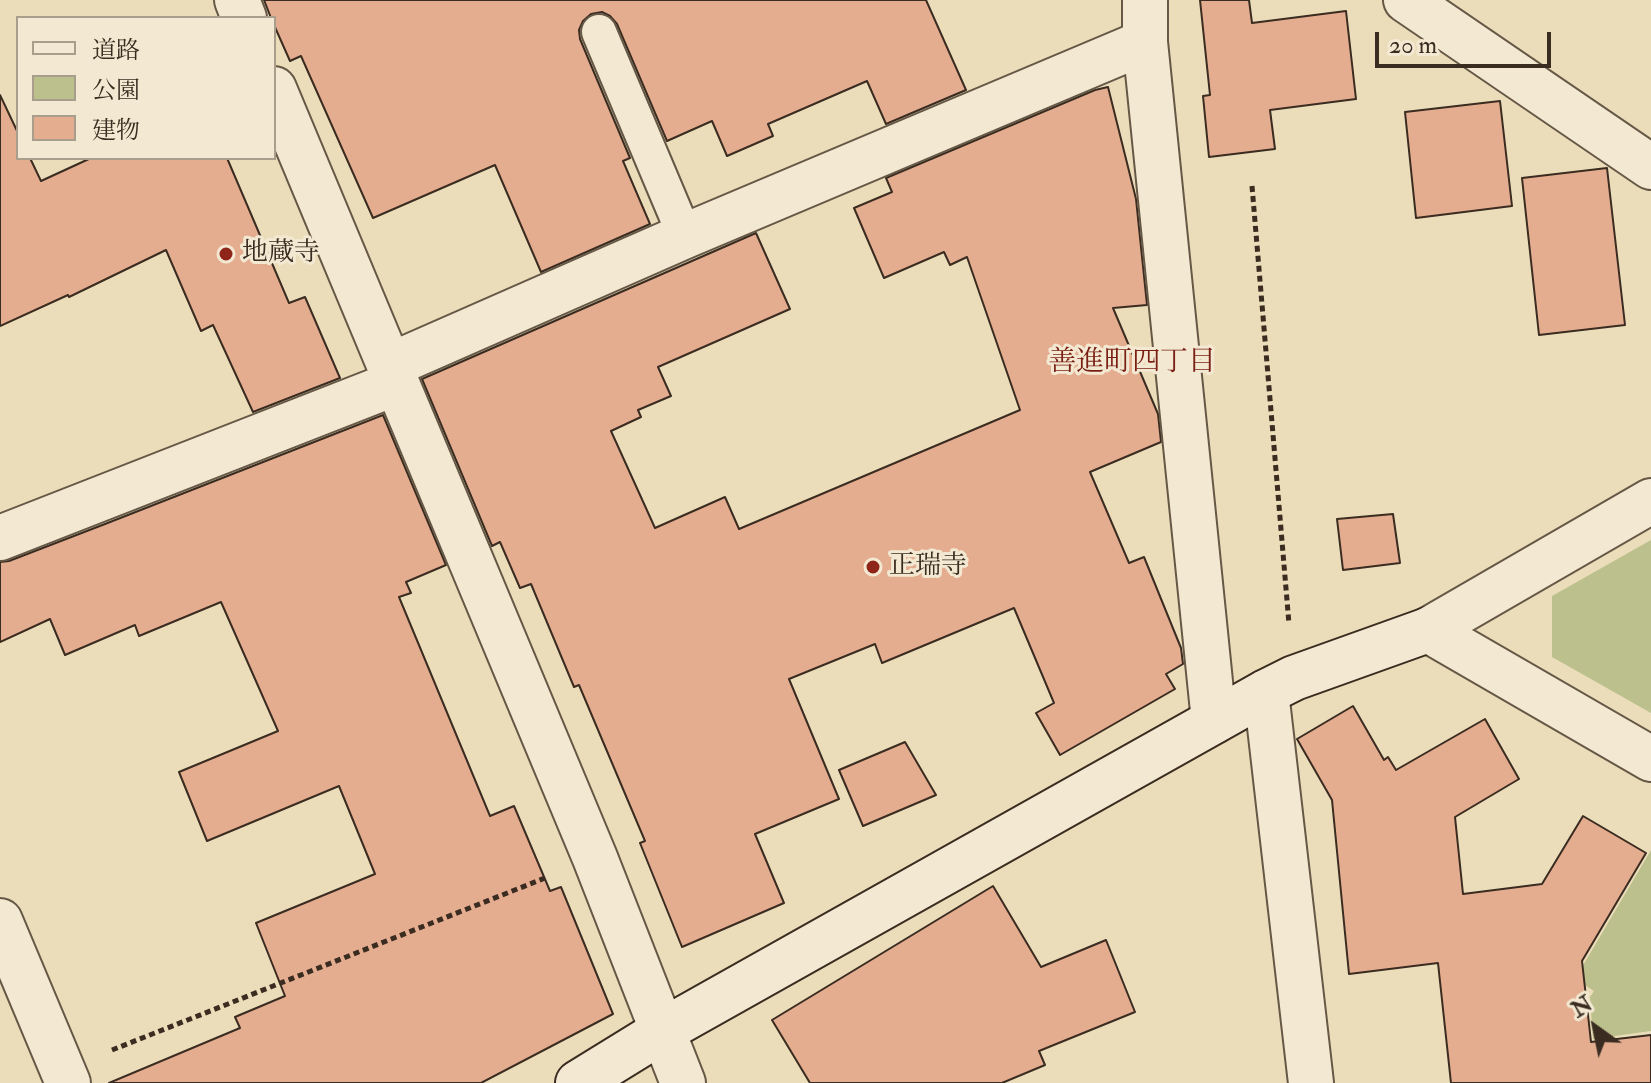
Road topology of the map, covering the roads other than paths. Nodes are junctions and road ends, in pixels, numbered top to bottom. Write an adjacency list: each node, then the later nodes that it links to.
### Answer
1 (1406, 0): 5 (street)
2 (1145, 21): 6 (street); 12 (street)
3 (599, 32): 6 (lane)
4 (276, 94): 7 (street)
5 (1651, 167)
6 (685, 236): 7 (street)
7 (393, 374): 9 (street); 15 (street)
8 (1651, 501): 10 (street)
9 (0, 538)
10 (1428, 630): 11 (street); 13 (street)
11 (1280, 685): 12 (street); 19 (street)
12 (1214, 721): 15 (street)
13 (1651, 759)
14 (5, 947): 16 (street)
15 (664, 1030): 17 (street); 18 (street)
16 (65, 1076)
17 (578, 1083)
18 (683, 1083)
19 (1311, 1083)

